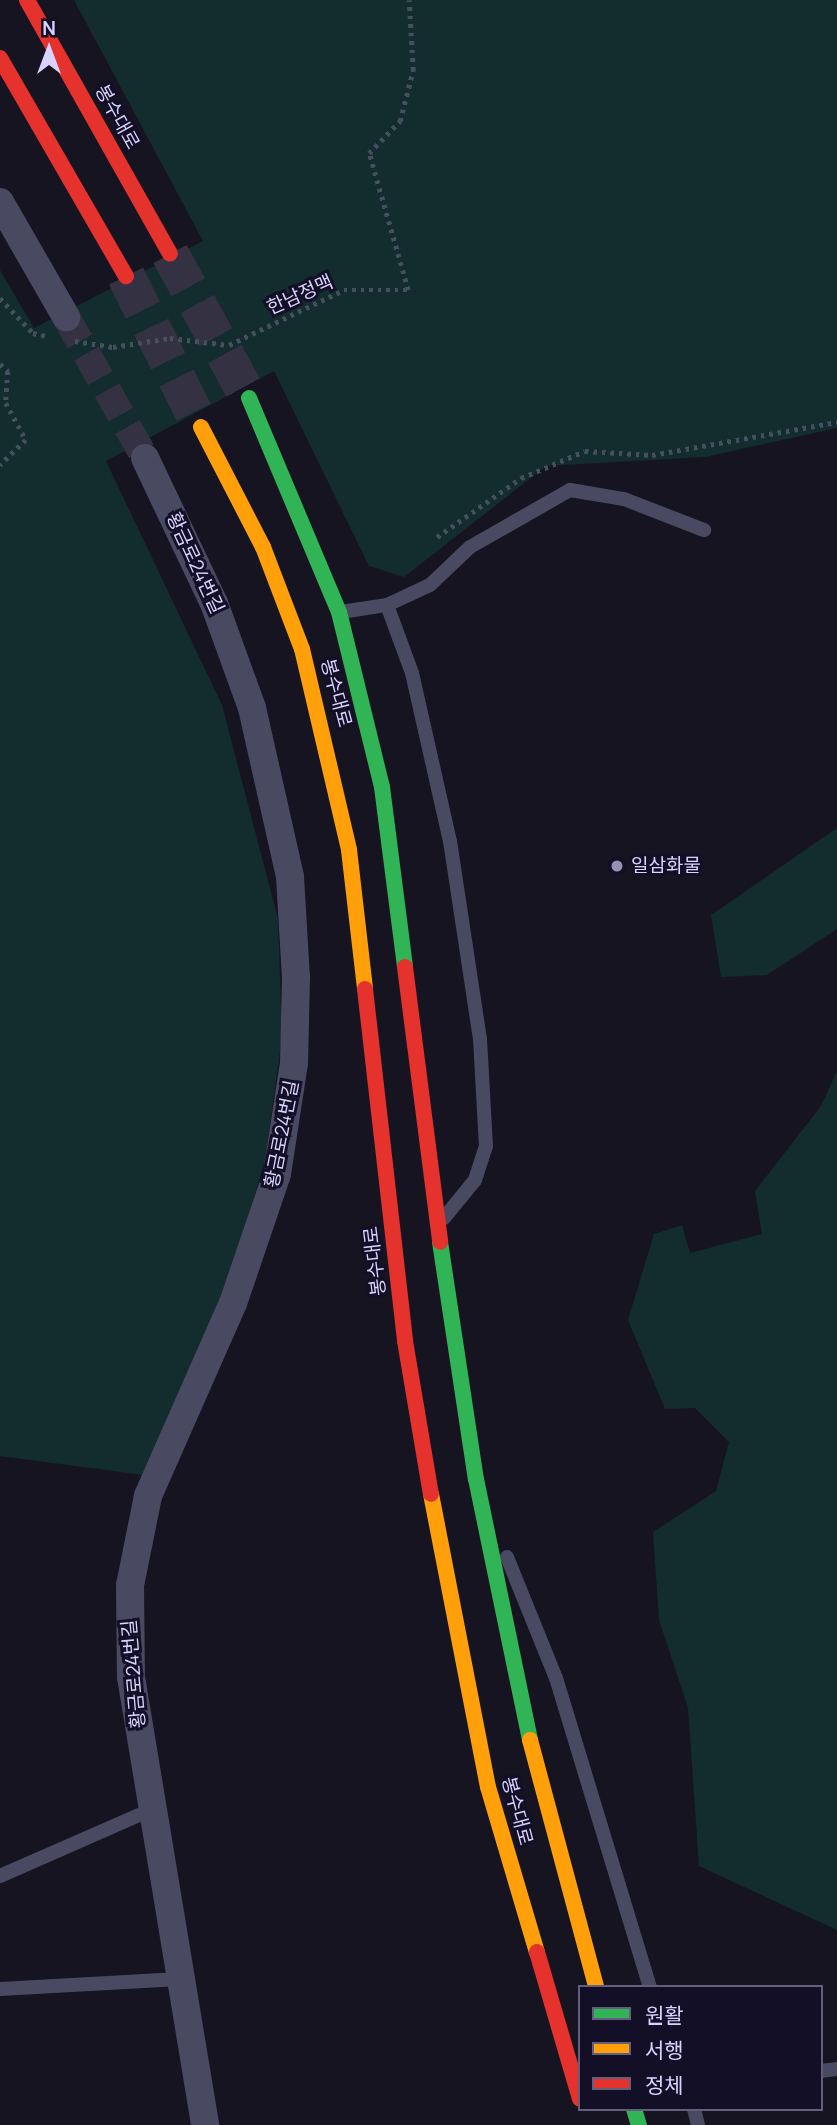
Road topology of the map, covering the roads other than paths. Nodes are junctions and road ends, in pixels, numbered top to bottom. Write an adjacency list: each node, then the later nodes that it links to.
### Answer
1 (27, 0): 4 (main road, 봉수대로)
2 (0, 58): 5 (main road)
3 (0, 202): 6 (street)
4 (170, 254)
5 (126, 276)
6 (66, 317)
7 (249, 398): 12 (main road, 봉수대로)
8 (201, 427): 21 (main road, 봉수대로)
9 (145, 458): 15 (street, 황금로24번길)
10 (704, 530): 11 (lane)
11 (387, 606): 12 (lane); 13 (lane)
12 (339, 612): 13 (main road, 봉수대로)
13 (439, 1225): 14 (main road, 봉수대로)
14 (476, 1479): 18 (main road, 봉수대로); 19 (lane)
15 (150, 1810): 16 (lane); 17 (street, 황금로24번길)
16 (0, 1876)
17 (180, 1979): 20 (lane); 22 (street, 황금로24번길)
18 (595, 1985)
19 (649, 1985)
20 (0, 1989)
21 (578, 2092)
22 (205, 2125)

